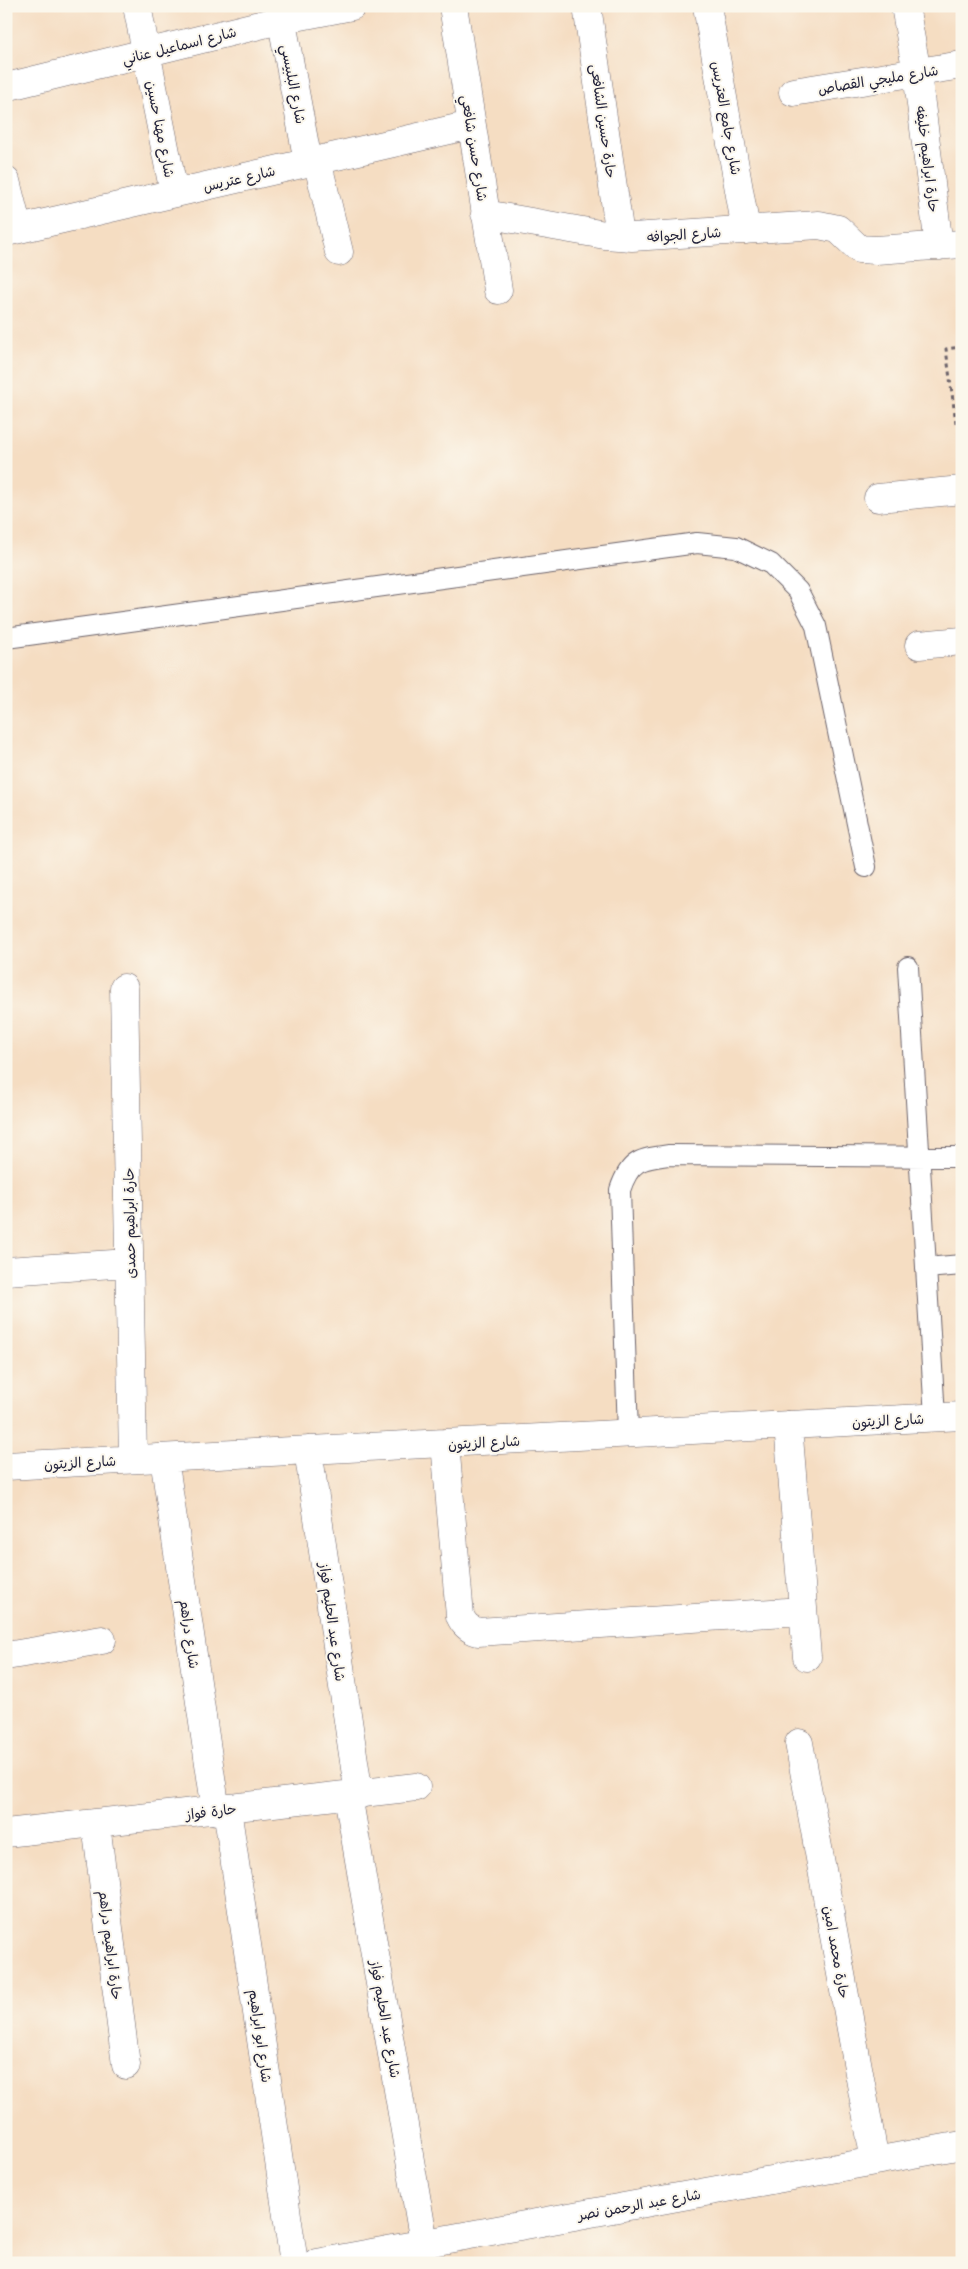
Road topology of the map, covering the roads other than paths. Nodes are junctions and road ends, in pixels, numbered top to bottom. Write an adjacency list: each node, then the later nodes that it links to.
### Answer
1 (137, 6): 8 (street, شارع مهنا حسين)
2 (352, 6): 7 (street, شارع اسماعيل عناني)
3 (453, 6): 13 (street, شارع حسن شافعي)
4 (587, 6): 20 (street, حارة حسين الشافعى)
5 (707, 6): 18 (street, شارع جامع العتريس)
6 (905, 6): 10 (street, حارة ابراهيم خليفه)
7 (280, 13): 8 (street, شارع اسماعيل عناني); 14 (street, شارع البلبيسي)
8 (146, 53): 11 (street, شارع اسماعيل عناني); 16 (street, شارع مهنا حسين)
9 (962, 65): 10 (street, شارع مليجي القصاص)
10 (917, 73): 12 (street, شارع مليجي القصاص); 21 (street, حارة ابراهيم خليفه)
11 (6, 87)
12 (793, 92)
13 (472, 125): 14 (street, شارع عتريس); 17 (street, شارع حسن شافعي)
14 (312, 161): 16 (street, شارع عتريس); 22 (street, شارع البلبيسي)
15 (6, 181): 19 (street)
16 (174, 193): 19 (street, شارع عتريس)
17 (485, 214): 20 (street, شارع الجوافه); 23 (street, شارع حسن شافعي)
18 (746, 230): 20 (street, شارع الجوافه); 21 (street, شارع الجوافه)
19 (12, 231)
20 (620, 236)
21 (950, 245)
22 (339, 252)
23 (498, 290)
24 (962, 490): 25 (street)
25 (878, 498)
26 (6, 638): 29 (lane)
27 (962, 641): 28 (street)
28 (919, 645)
29 (866, 867)
30 (908, 967): 32 (lane)
31 (124, 988): 34 (street, حارة ابراهيم حمدى)
32 (919, 1157): 33 (lane); 36 (lane); 40 (lane)
33 (962, 1157)
34 (129, 1263): 37 (street); 44 (street, حارة ابراهيم حمدى)
35 (962, 1265): 36 (lane)
36 (926, 1268): 38 (lane)
37 (6, 1271)
38 (949, 1416): 39 (street, شارع الزيتون)
39 (788, 1425): 40 (street, شارع الزيتون); 46 (street)
40 (628, 1434): 41 (street, شارع الزيتون)
41 (445, 1444): 42 (street, شارع الزيتون); 46 (street)
42 (308, 1450): 43 (street, شارع الزيتون); 52 (street, شارع عبد الحليم فواز)
43 (164, 1458): 44 (street, شارع الزيتون); 53 (street, شارع دراهم)
44 (133, 1459): 45 (street, شارع الزيتون)
45 (6, 1466)
46 (802, 1611): 49 (street)
47 (102, 1640): 48 (street)
48 (6, 1656)
49 (807, 1657)
50 (799, 1743): 58 (street, حارة محمد امين)
51 (416, 1787): 52 (street, حارة فواز)
52 (354, 1795): 53 (street, حارة فواز); 59 (street, شارع عبد الحليم فواز)
53 (221, 1810): 54 (street, حارة فواز); 60 (street, شارع ابو ابراهيم)
54 (96, 1824): 55 (street, حارة فواز); 56 (street, حارة ابراهيم دراهم)
55 (6, 1833)
56 (126, 2065)
57 (962, 2145): 58 (street, شارع عبد الرحمن نصر)
58 (875, 2161): 59 (street, شارع عبد الرحمن نصر)
59 (424, 2243): 61 (street, شارع عبد الرحمن نصر)
60 (294, 2263)
61 (317, 2263)

